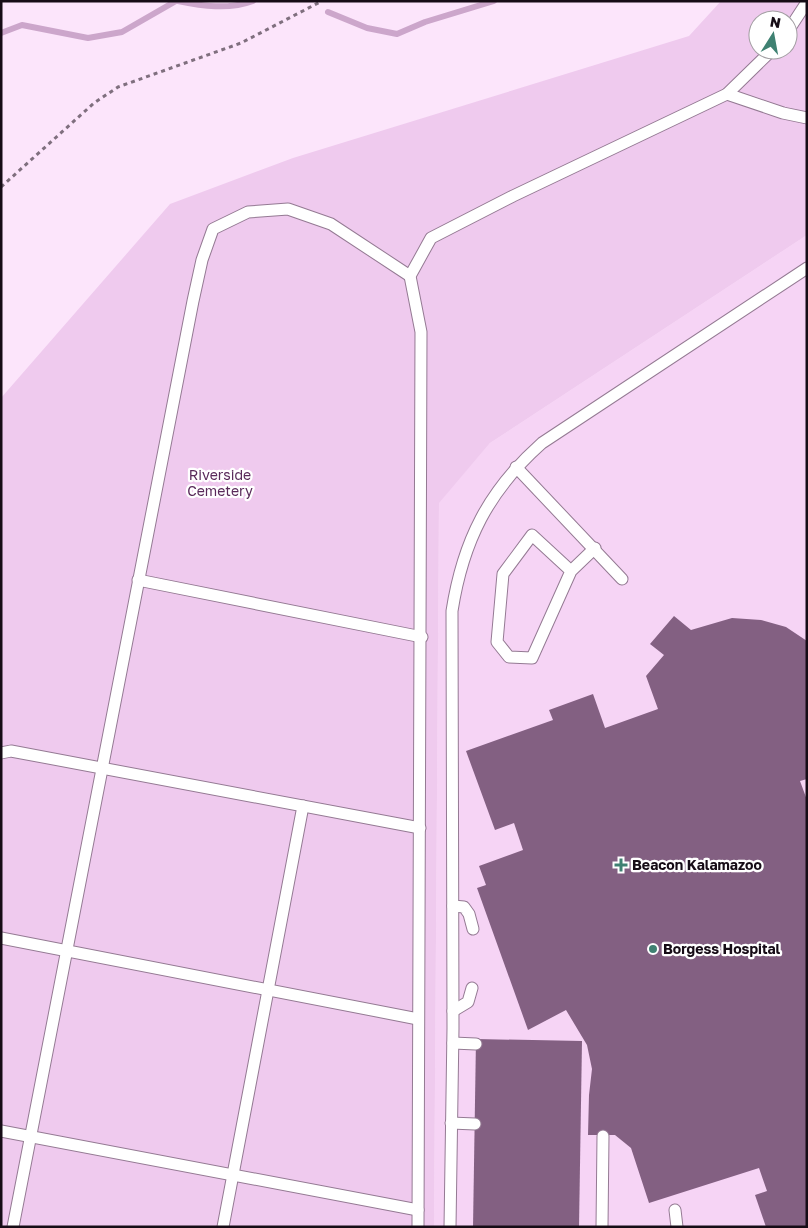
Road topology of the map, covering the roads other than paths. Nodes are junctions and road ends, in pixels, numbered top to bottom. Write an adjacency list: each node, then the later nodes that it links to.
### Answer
1 (807, 2): 2 (lane)
2 (798, 16)
3 (762, 60): 4 (lane)
4 (728, 94): 5 (lane); 7 (lane)
5 (807, 118)
6 (807, 268): 8 (lane)
7 (410, 276): 12 (lane); 13 (lane)
8 (516, 467): 9 (lane); 18 (lane)
9 (595, 548): 10 (lane); 11 (lane)
10 (571, 571): 10 (lane)
11 (622, 579)
12 (138, 580): 13 (lane); 15 (lane)
13 (422, 637): 17 (lane)
14 (1, 754): 15 (lane)
15 (101, 768): 16 (lane); 21 (lane)
16 (303, 806): 17 (lane); 23 (lane)
17 (420, 828): 25 (lane)
18 (453, 906): 19 (lane); 24 (lane)
19 (473, 929)
20 (1, 938): 21 (lane)
21 (65, 951): 23 (lane); 31 (lane)
22 (472, 988): 24 (lane)
23 (268, 990): 25 (lane); 33 (lane)
24 (453, 1011): 26 (lane)
25 (418, 1019): 34 (lane)
26 (453, 1043): 27 (lane); 28 (lane)
27 (476, 1044)
28 (452, 1123): 29 (lane); 39 (lane)
29 (475, 1124)
30 (1, 1131): 31 (lane)
31 (30, 1136): 33 (lane); 36 (lane)
32 (604, 1136): 40 (lane)
33 (233, 1175): 34 (lane); 37 (lane)
34 (418, 1210): 38 (lane)
35 (676, 1210): 41 (lane)
36 (13, 1227)
37 (223, 1227)
38 (418, 1227)
39 (450, 1227)
40 (602, 1227)
41 (677, 1227)

